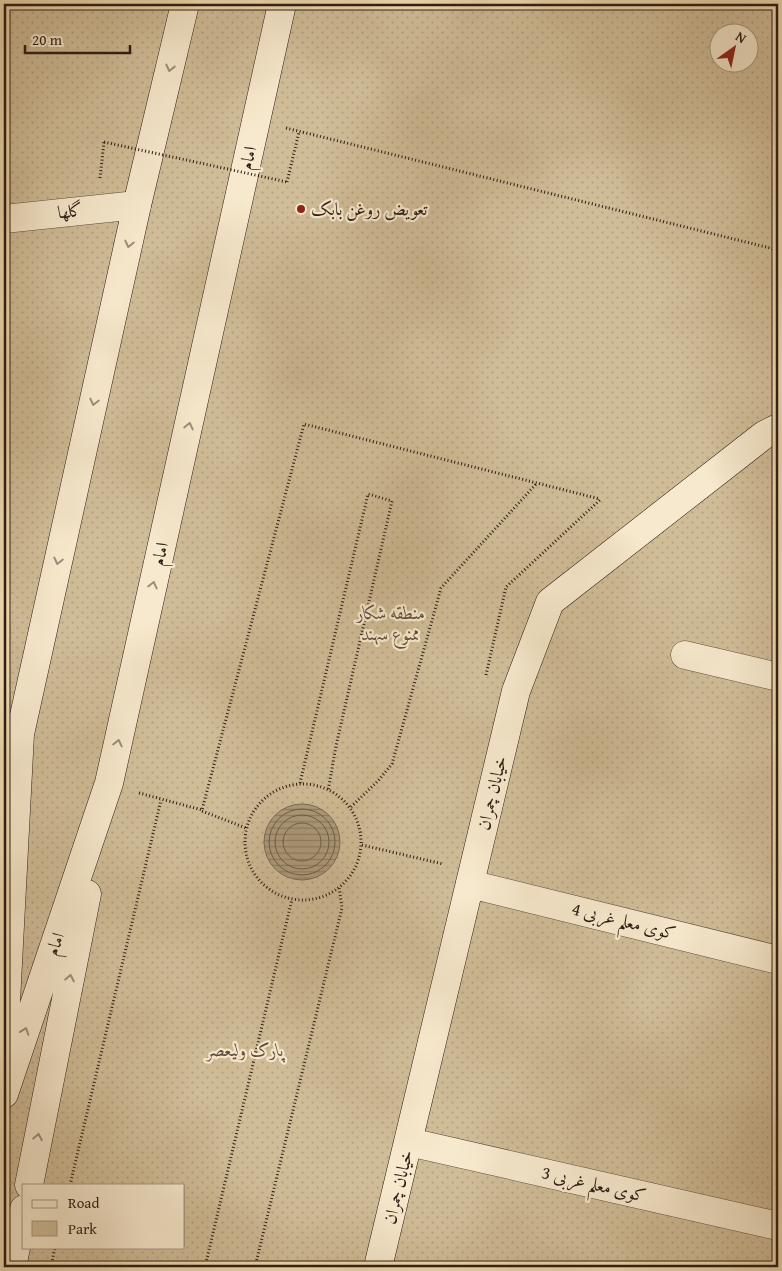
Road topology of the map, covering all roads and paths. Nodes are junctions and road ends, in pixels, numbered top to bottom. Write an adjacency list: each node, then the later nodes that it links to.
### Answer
1 (185, 4): 4 (main road, one-way to 4)
2 (282, 4): 13 (main road, امام, one-way to 2)
3 (104, 142): 6 (path, bridge)
4 (137, 205): 5 (main road, گلها); 12 (main road, one-way to 12)
5 (4, 219)
6 (778, 250)
7 (778, 428): 22 (main road, خیابان چمران)
8 (537, 484): 9 (path); 18 (path); 19 (path)
9 (601, 499)
10 (685, 655): 11 (main road)
11 (778, 677)
12 (20, 734): 17 (main road); 26 (main road)
13 (109, 783): 16 (path); 27 (main road, امام, one-way to 13); 29 (main road, one-way to 13)
14 (300, 783): 15 (path); 15 (path); 20 (path)
15 (328, 791): 18 (path)
16 (161, 800): 19 (path); 30 (path)
17 (4, 805)
18 (351, 807): 21 (path)
19 (202, 810): 20 (path)
20 (246, 828): 24 (path)
21 (362, 845): 22 (path); 23 (path)
22 (471, 878): 25 (main road, کوی معلم غربی 4); 28 (main road, خیابان چمران)
23 (339, 888): 24 (path); 37 (path)
24 (292, 899): 36 (path)
25 (778, 960)
26 (4, 1040)
27 (4, 1094)
28 (409, 1142): 32 (main road, کوی معلم غربی 3); 38 (main road, خیابان چمران)
29 (28, 1184)
30 (70, 1184)
31 (22, 1219): 34 (main road)
32 (778, 1226)
33 (55, 1248): 35 (path)
34 (12, 1267)
35 (50, 1267)
36 (205, 1267)
37 (255, 1267)
38 (378, 1267)

